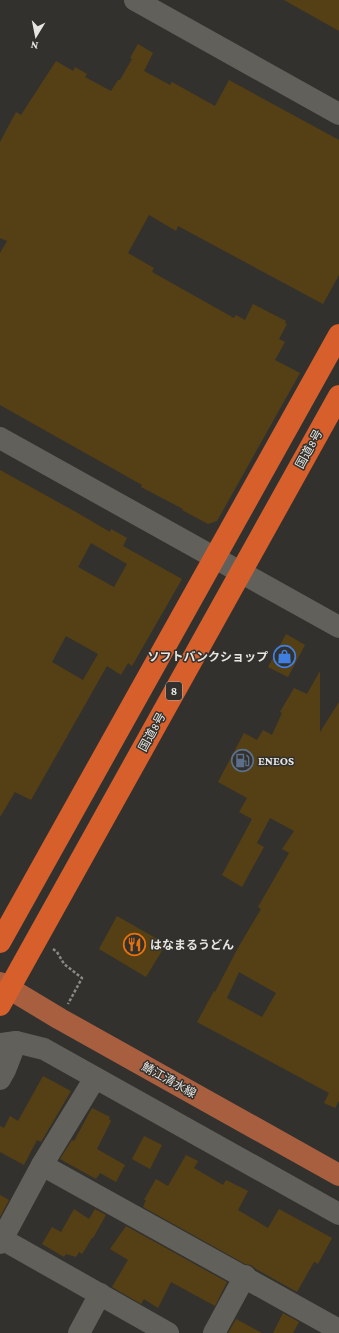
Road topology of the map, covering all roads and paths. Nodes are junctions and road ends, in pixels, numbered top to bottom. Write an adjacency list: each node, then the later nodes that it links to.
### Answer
1 (135, 0): 2 (street)
2 (339, 114)
3 (339, 335): 6 (highway)
4 (339, 396): 7 (highway, 国道8号 / 8)
5 (0, 438): 6 (street)
6 (215, 558): 7 (street); 9 (highway)
7 (240, 572): 8 (street); 10 (highway, 国道8号 / 8)
8 (339, 627)
9 (0, 942)
10 (3, 992): 15 (main road, 鯖江清水線)
11 (8, 1043): 12 (street); 13 (street)
12 (94, 1078): 14 (street); 16 (street)
13 (0, 1079)
14 (42, 1165): 17 (street); 18 (street)
15 (339, 1175)
16 (339, 1214)
17 (1, 1241): 19 (street)
18 (245, 1276): 20 (street); 23 (street)
19 (100, 1294): 21 (street); 22 (street)
20 (334, 1325)
21 (79, 1333)
22 (168, 1333)
23 (214, 1333)

